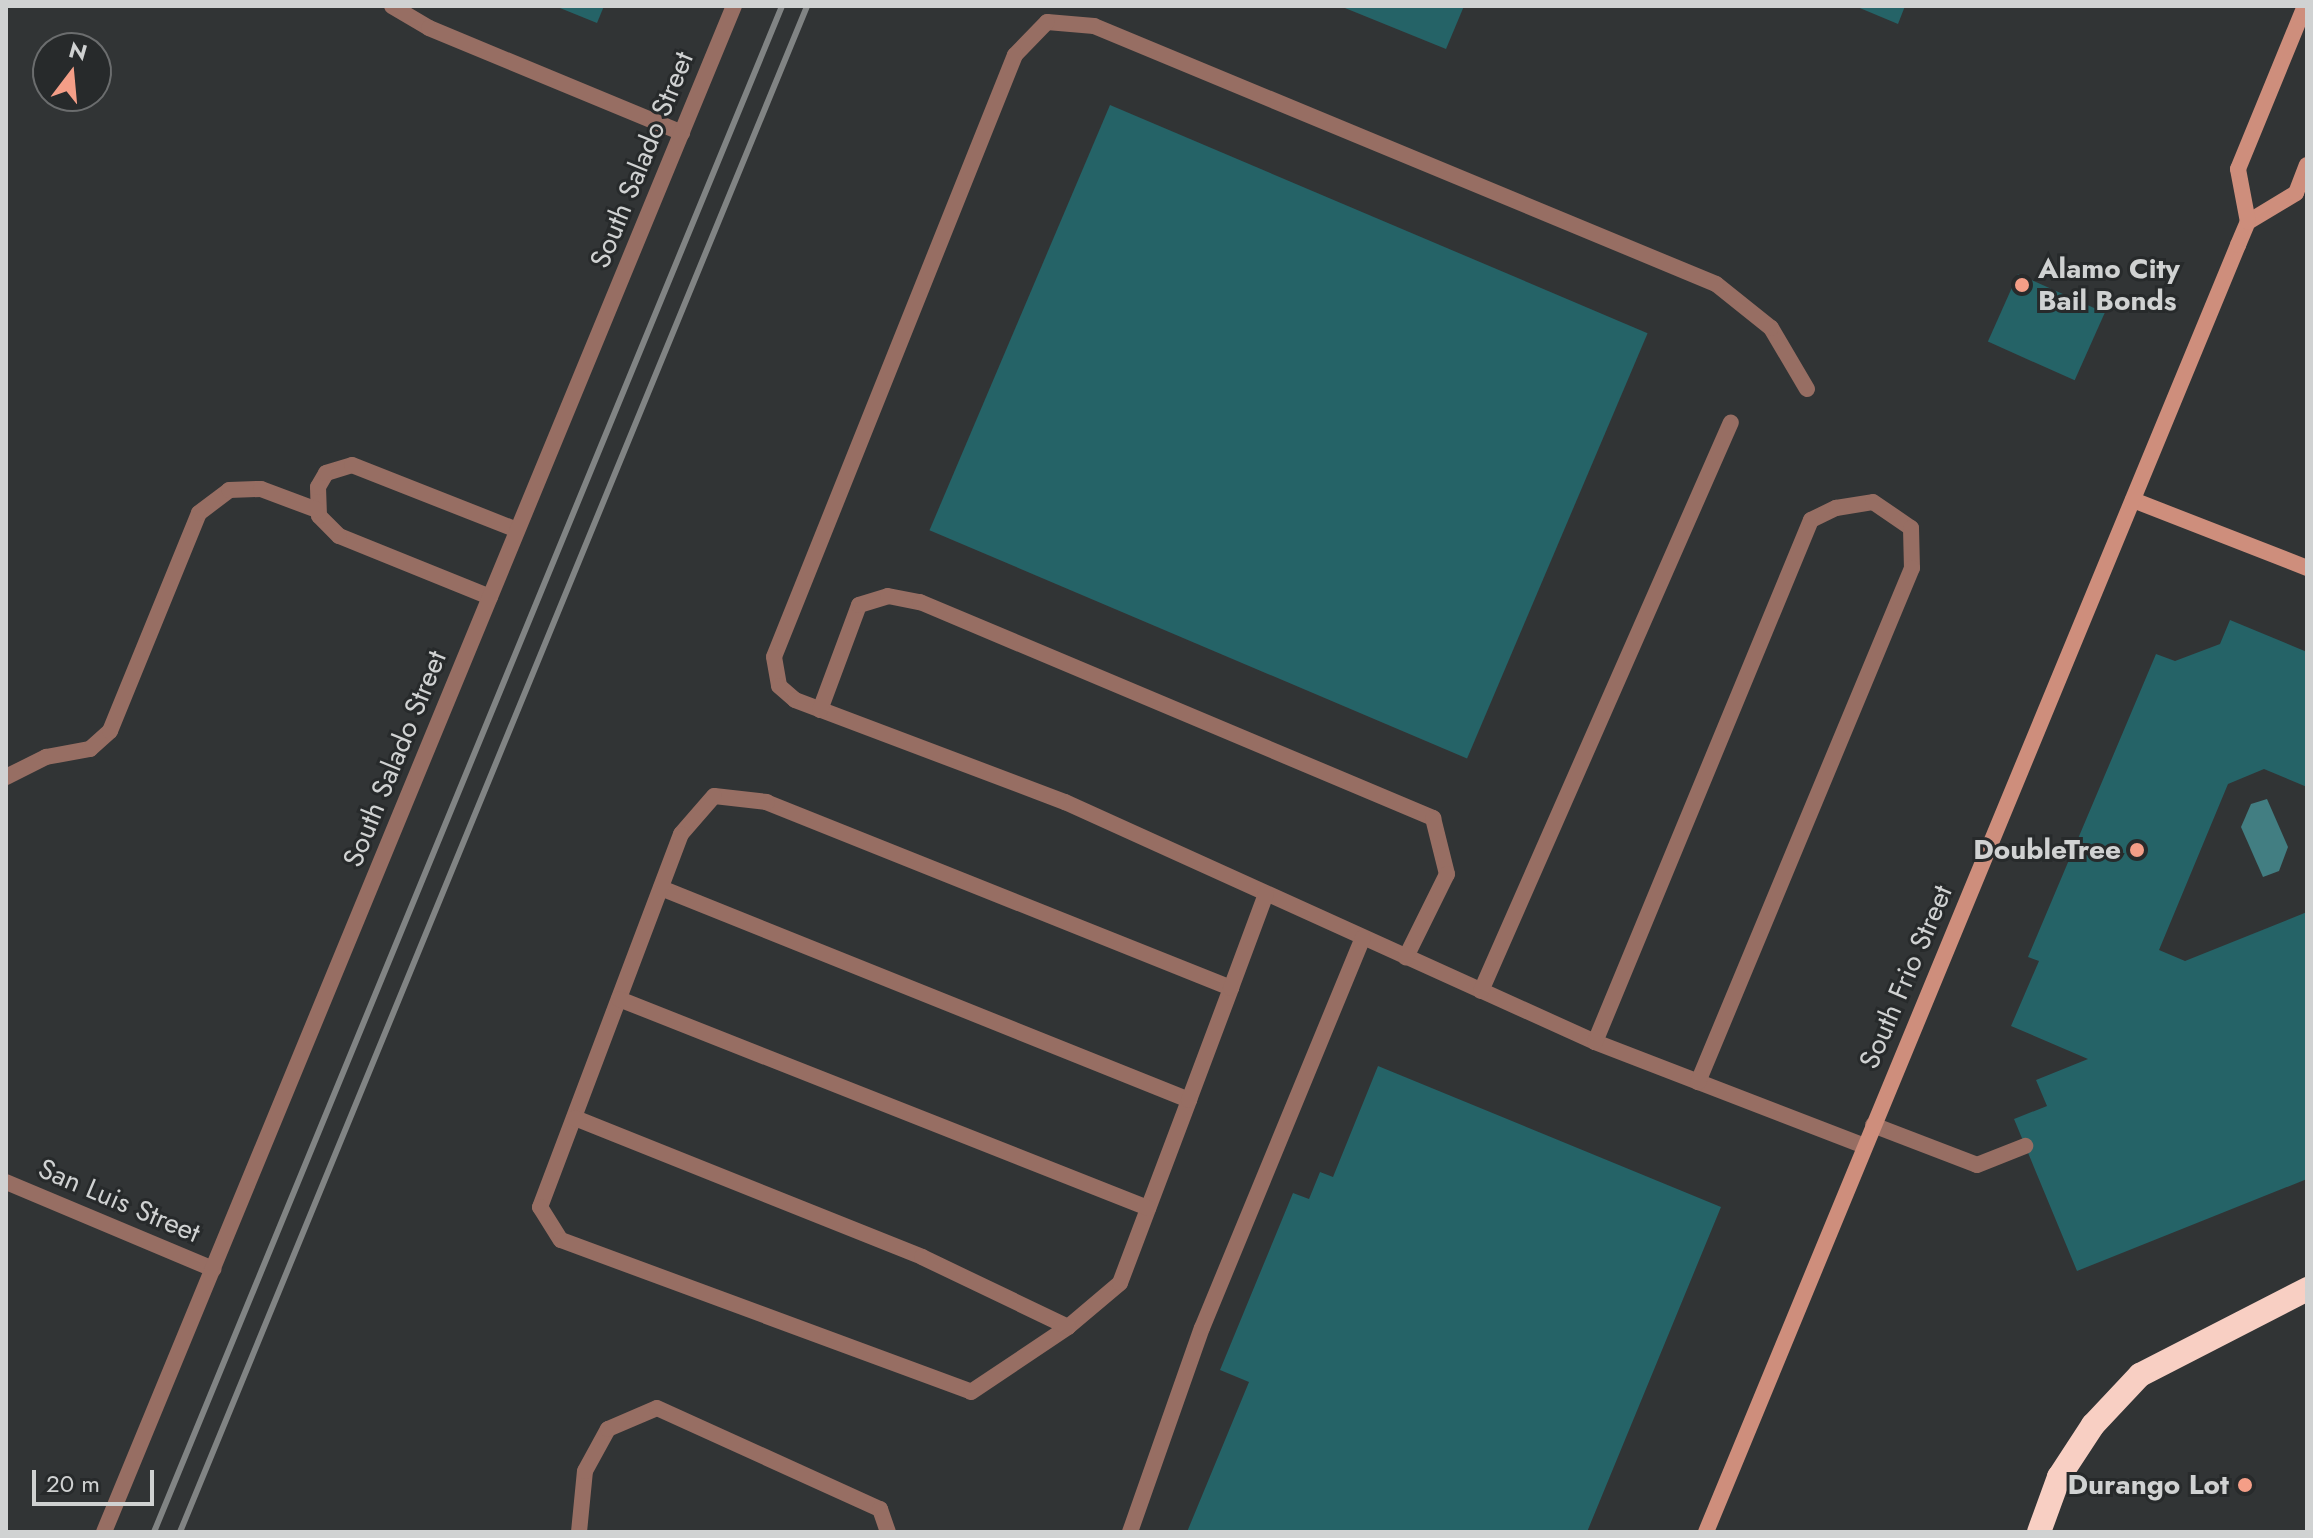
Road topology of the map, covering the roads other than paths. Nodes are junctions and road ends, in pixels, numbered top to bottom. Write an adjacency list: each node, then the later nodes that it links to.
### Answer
1 (392, 6): 4 (street)
2 (734, 6): 4 (street, South Salado Street)
3 (2305, 6): 6 (main road)
4 (682, 133): 11 (street, South Salado Street)
5 (2307, 165): 6 (main road)
6 (2248, 222): 9 (main road, South Frio Street)
7 (1807, 389): 14 (street)
8 (1731, 422): 21 (street)
9 (2133, 500): 12 (main road); 27 (main road, South Frio Street)
10 (317, 510): 11 (street); 13 (street); 15 (street)
11 (517, 530): 13 (street, South Salado Street)
12 (2307, 568)
13 (490, 597): 32 (street, South Salado Street)
14 (820, 710): 17 (street); 19 (street)
15 (6, 777)
16 (661, 888): 20 (street); 22 (street); 25 (street)
17 (1266, 894): 18 (street); 20 (street)
18 (1363, 938): 19 (street); 38 (street)
19 (1406, 957): 21 (street)
20 (1231, 988): 25 (street)
21 (1481, 991): 23 (street)
22 (619, 999): 26 (street); 31 (street)
23 (1595, 1042): 24 (street); 24 (street)
24 (1698, 1082): 28 (street)
25 (1189, 1100): 31 (street)
26 (575, 1118): 34 (street); 34 (street)
27 (1873, 1125): 28 (main road, South Frio Street); 29 (street)
28 (1865, 1146): 39 (main road, South Frio Street)
29 (2025, 1146)
30 (6, 1182): 32 (street, San Luis Street)
31 (1148, 1208): 34 (street)
32 (213, 1269): 35 (street, South Salado Street)
33 (2307, 1289): 40 (highway)
34 (1068, 1327)
35 (104, 1532)
36 (579, 1532): 37 (street)
37 (888, 1532)
38 (1130, 1532)
39 (1706, 1532)
40 (2039, 1532)

